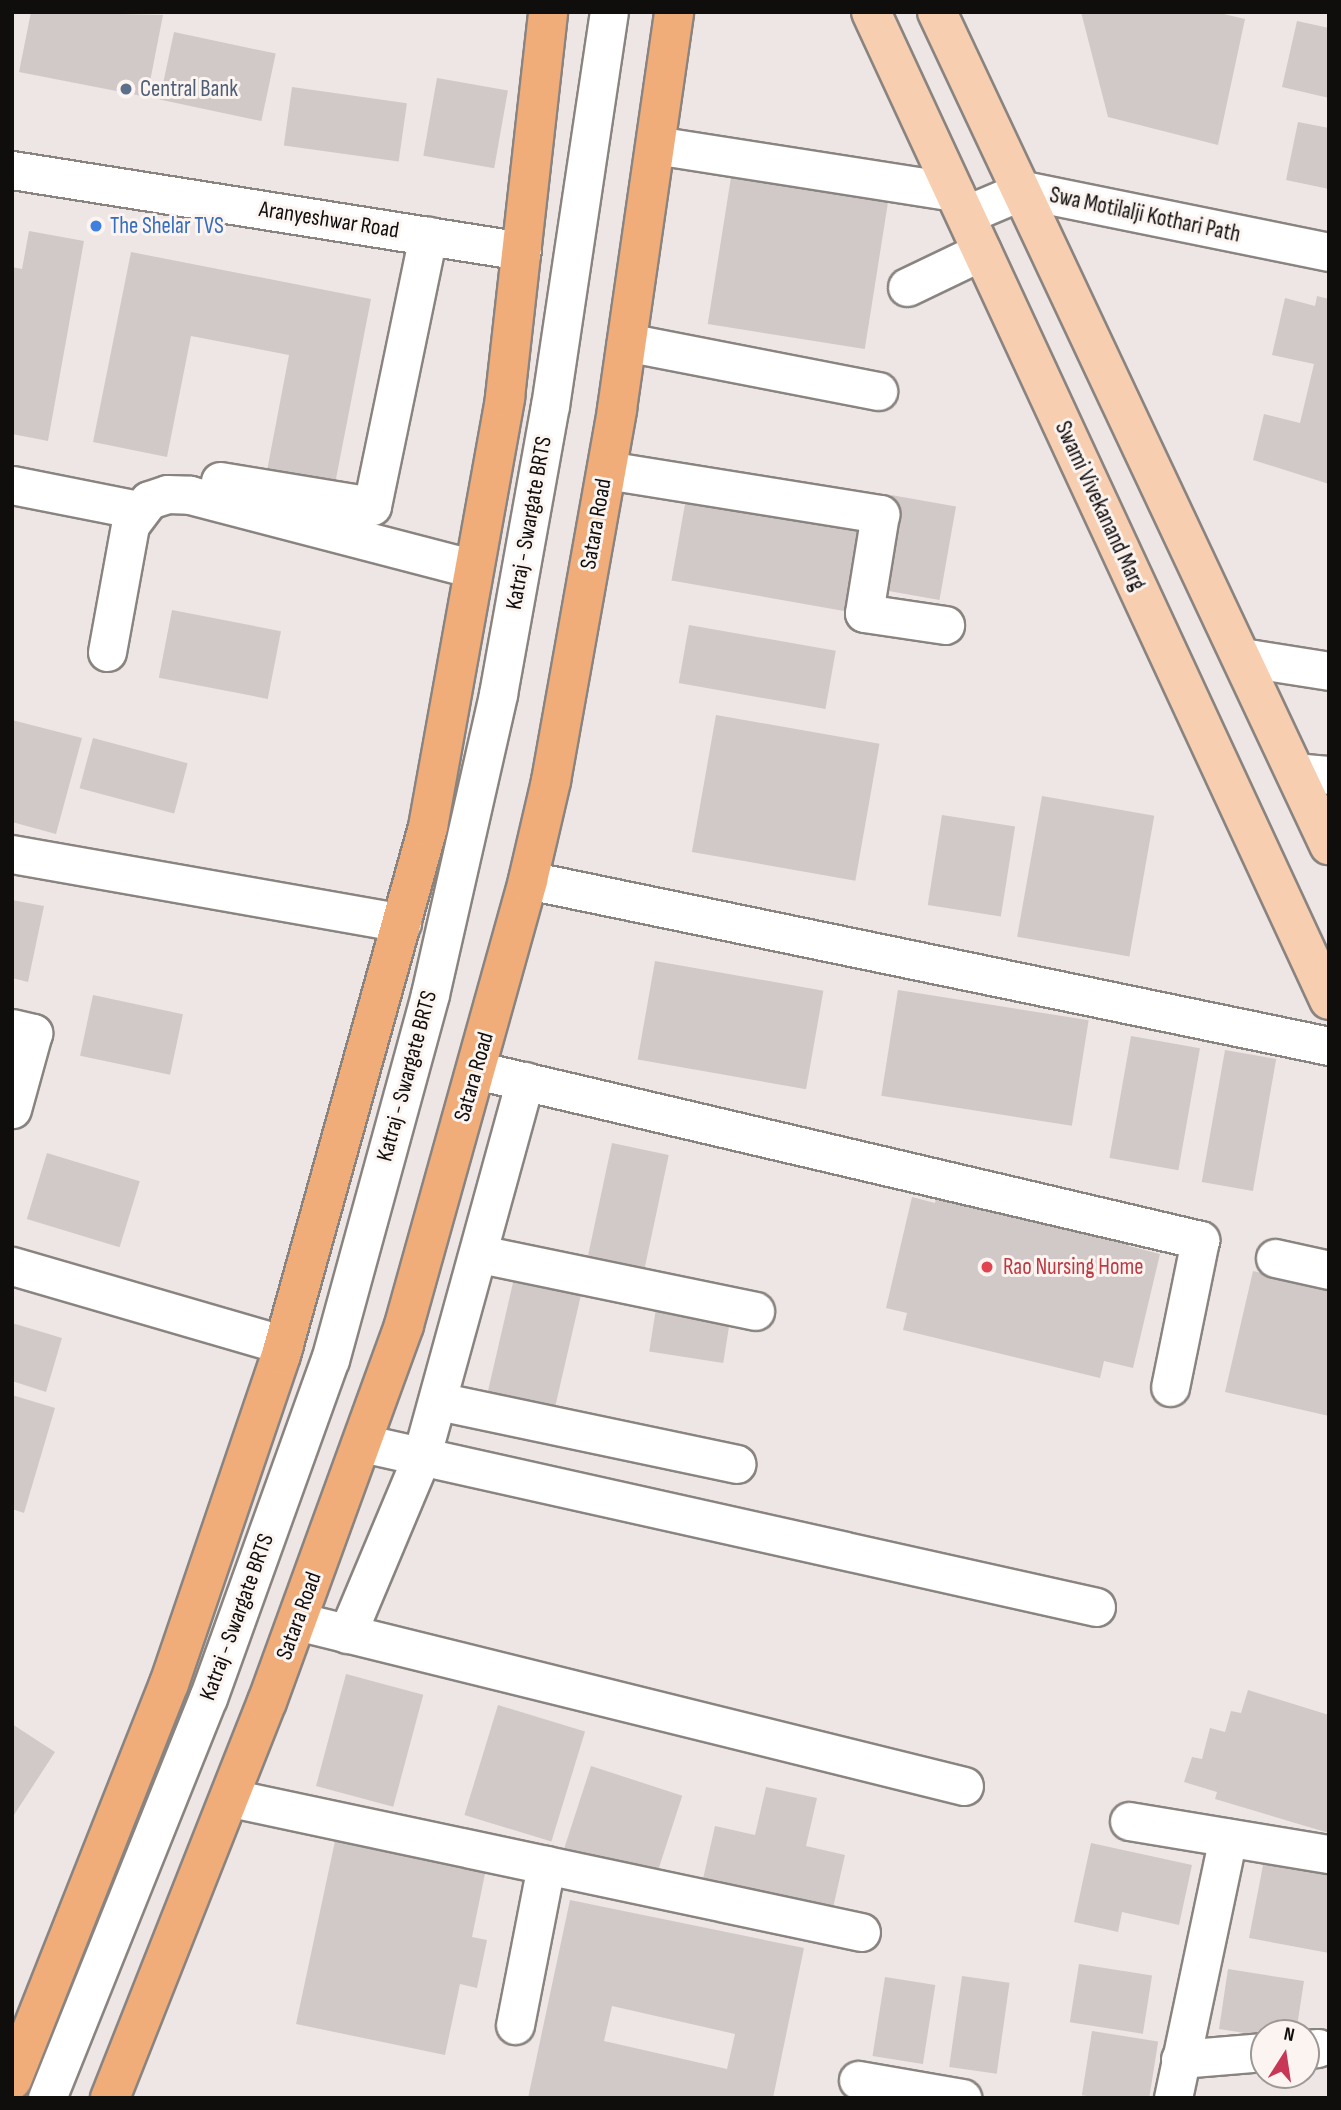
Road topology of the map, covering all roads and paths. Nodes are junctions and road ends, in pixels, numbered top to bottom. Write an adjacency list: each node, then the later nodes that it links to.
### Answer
1 (548, 12): 11 (highway)
2 (609, 12): 64 (street, Katraj - Swargate BRTS)
3 (674, 12): 6 (highway, Satara Road)
4 (871, 12): 9 (main road, Swami Vivekanand Marg)
5 (937, 12): 8 (main road)
6 (655, 145): 9 (street); 15 (highway, Satara Road)
7 (12, 170): 10 (street, Aranyeshwar Road)
8 (1024, 190): 9 (street, Swa Motilalji Kothari Path); 13 (street, Swa Motilalji Kothari Path); 24 (main road)
9 (959, 203): 12 (main road, Swami Vivekanand Marg)
10 (428, 236): 11 (street, Aranyeshwar Road); 18 (street)
11 (522, 251): 21 (highway)
12 (982, 251): 14 (street); 31 (main road, Swami Vivekanand Marg)
13 (1329, 252)
14 (907, 287)
15 (626, 342): 16 (street); 17 (highway, Satara Road)
16 (878, 391)
17 (606, 470): 22 (street); 29 (highway, Satara Road)
18 (180, 475)
19 (12, 485): 20 (street)
20 (138, 510): 21 (street); 23 (street)
21 (474, 569): 30 (highway)
22 (945, 625)
23 (107, 652)
24 (1241, 657): 25 (street); 26 (main road)
25 (1329, 671)
26 (1312, 773): 27 (main road)
27 (1329, 845)
28 (12, 854): 30 (street)
29 (528, 880): 33 (street); 34 (highway, Satara Road)
30 (402, 923): 42 (highway)
31 (1329, 1000)
32 (12, 1028): 36 (street)
33 (1329, 1046)
34 (476, 1070): 35 (street); 45 (highway, Satara Road)
35 (525, 1081): 37 (street); 43 (street)
36 (12, 1109)
37 (480, 1254): 41 (street); 44 (street)
38 (1275, 1258): 40 (street)
39 (12, 1266): 42 (street)
40 (1329, 1270)
41 (755, 1311)
42 (284, 1345): 59 (highway)
43 (1170, 1387)
44 (438, 1401): 46 (street); 47 (street)
45 (362, 1443): 46 (street); 49 (highway, Satara Road)
46 (421, 1458): 48 (street); 50 (street)
47 (736, 1464)
48 (1096, 1607)
49 (297, 1621): 50 (street); 52 (highway, Satara Road)
50 (347, 1633): 51 (street)
51 (964, 1786)
52 (230, 1798): 56 (street); 65 (highway, Satara Road)
53 (1129, 1821): 54 (street)
54 (1228, 1838): 55 (street); 61 (street)
55 (1329, 1854)
56 (533, 1862): 57 (street); 58 (street)
57 (860, 1932)
58 (514, 2025)
59 (20, 2042): 62 (highway)
60 (1250, 2053): 61 (street)
61 (1180, 2059): 67 (street)
62 (12, 2080)
63 (858, 2080): 66 (street)
64 (47, 2098)
65 (110, 2098)
66 (962, 2098)
67 (1173, 2098)

